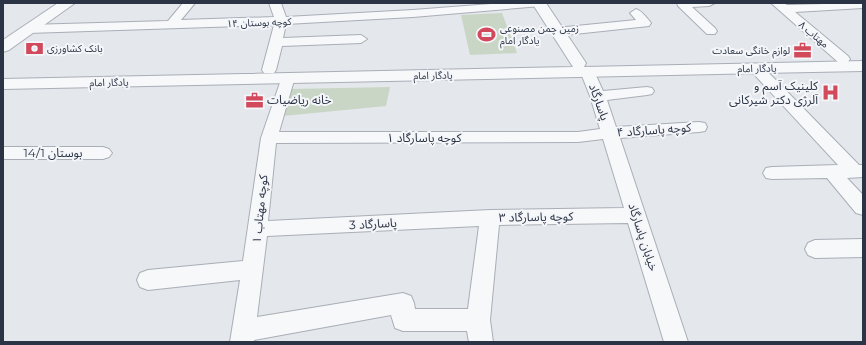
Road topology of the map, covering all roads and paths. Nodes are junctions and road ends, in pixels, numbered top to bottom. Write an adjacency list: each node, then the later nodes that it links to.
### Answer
1 (48, 3): 15 (street)
2 (68, 3): 14 (street)
3 (189, 3): 13 (street)
4 (275, 3): 12 (street)
5 (540, 3): 9 (street, کوچه بوستان ۱۴); 17 (street)
6 (695, 3): 7 (street); 16 (street)
7 (709, 3)
8 (859, 4): 10 (street)
9 (487, 6): 12 (street, کوچه بوستان ۱۴)
10 (780, 6): 21 (street, مهتاب ۸)
11 (636, 13): 17 (street)
12 (281, 21): 13 (street, کوچه بوستان ۱۴); 19 (street)
13 (172, 24): 14 (street, کوچه بوستان ۱۴)
14 (28, 29): 20 (street)
15 (3, 31)
16 (711, 31)
17 (556, 32): 24 (street)
18 (361, 39): 19 (street)
19 (276, 42): 26 (street)
20 (3, 47)
21 (843, 59): 22 (street, یادگار امام); 24 (street, یادگار امام)
22 (863, 59)
23 (863, 66): 25 (street, یادگار امام)
24 (583, 67): 25 (street, یادگار امام); 27 (street, یادگار امام); 32 (street, پاسارگاد)
25 (756, 68): 40 (street)
26 (269, 70): 27 (street, یادگار امام); 28 (street, یادگار امام)
27 (435, 72): 29 (street, یادگار امام)
28 (3, 74)
29 (288, 77): 30 (street, یادگار امام); 36 (street, کوچه مهتاب ۱)
30 (3, 84)
31 (647, 91): 32 (street)
32 (598, 96): 34 (street, پاسارگاد)
33 (699, 127): 34 (street, کوچه پاسارگاد ۴)
34 (610, 133): 35 (street, کوچه پاسارگاد ۴); 43 (street, خیابان پاسارگاد)
35 (578, 137): 36 (street, کوچه پاسارگاد ۱)
36 (269, 138): 45 (street, کوچه مهتاب ۱)
37 (3, 153): 38 (street, بوستان 14/1)
38 (103, 153)
39 (832, 172): 40 (street); 41 (street); 42 (street)
40 (859, 172)
41 (772, 173)
42 (863, 208)
43 (636, 215): 44 (street, کوچه پاسارگاد ۳); 52 (street, خیابان پاسارگاد)
44 (490, 218): 45 (street, پاسارگاد 3); 50 (street, کوچه پاسارگاد ۳)
45 (257, 229): 48 (street, کوچه مهتاب ۱)
46 (863, 248): 47 (street)
47 (815, 249)
48 (253, 269): 49 (street); 51 (street, کوچه مهتاب ۱)
49 (148, 280)
50 (480, 331): 51 (street)
51 (242, 337)
52 (676, 342)

